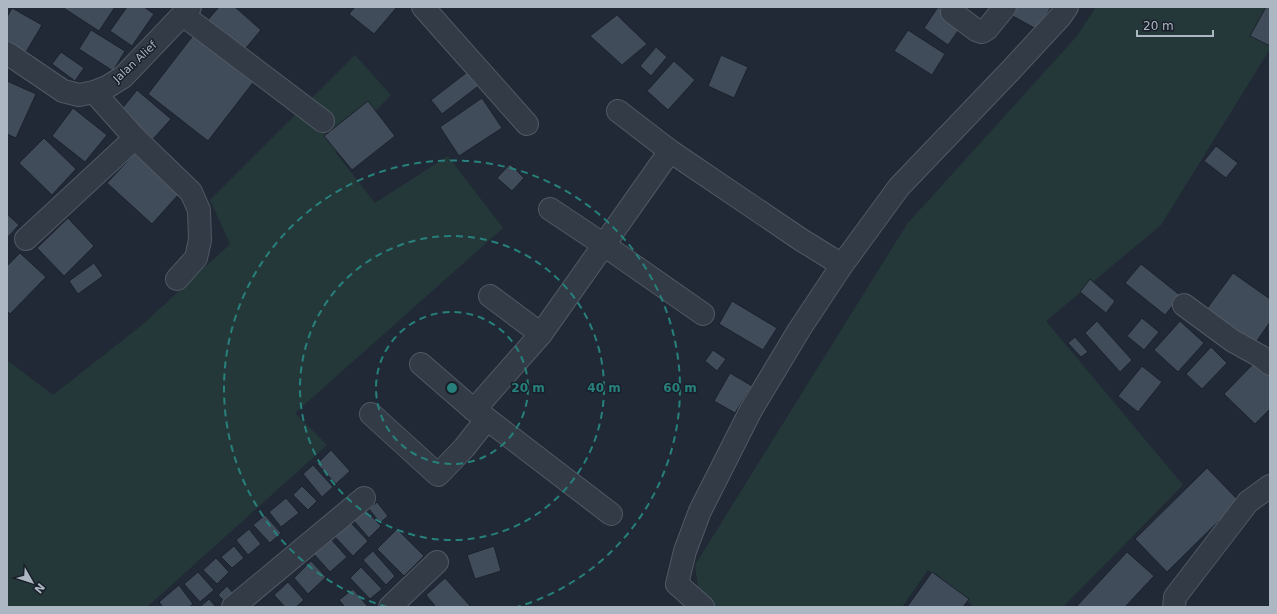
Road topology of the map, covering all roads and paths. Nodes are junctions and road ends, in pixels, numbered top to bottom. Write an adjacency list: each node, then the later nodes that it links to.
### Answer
1 (423, 7): 10 (street)
2 (1005, 7): 5 (street)
3 (1067, 7): 16 (street)
4 (186, 11): 7 (street, Jalan Alief); 9 (street)
5 (952, 12)
6 (7, 53): 7 (street, Jalan Alief)
7 (94, 92): 11 (street)
8 (618, 111): 12 (street)
9 (322, 121)
10 (527, 124)
11 (135, 138): 14 (street); 17 (street)
12 (670, 151): 15 (street); 16 (street)
13 (550, 209): 15 (street)
14 (26, 239)
15 (604, 245): 20 (street); 21 (street)
16 (842, 264): 30 (street)
17 (176, 279)
18 (490, 296): 21 (street)
19 (1184, 305): 23 (street)
20 (703, 314)
21 (541, 334): 25 (street)
22 (421, 364): 25 (street)
23 (1270, 364)
24 (372, 414): 25 (street)
25 (480, 414): 28 (street)
26 (1270, 486): 35 (street)
27 (364, 498): 31 (street)
28 (611, 514)
29 (437, 562): 32 (street)
30 (677, 584): 33 (street); 34 (street)
31 (233, 607)
32 (390, 607)
33 (677, 607)
34 (703, 607)
35 (1174, 607)

